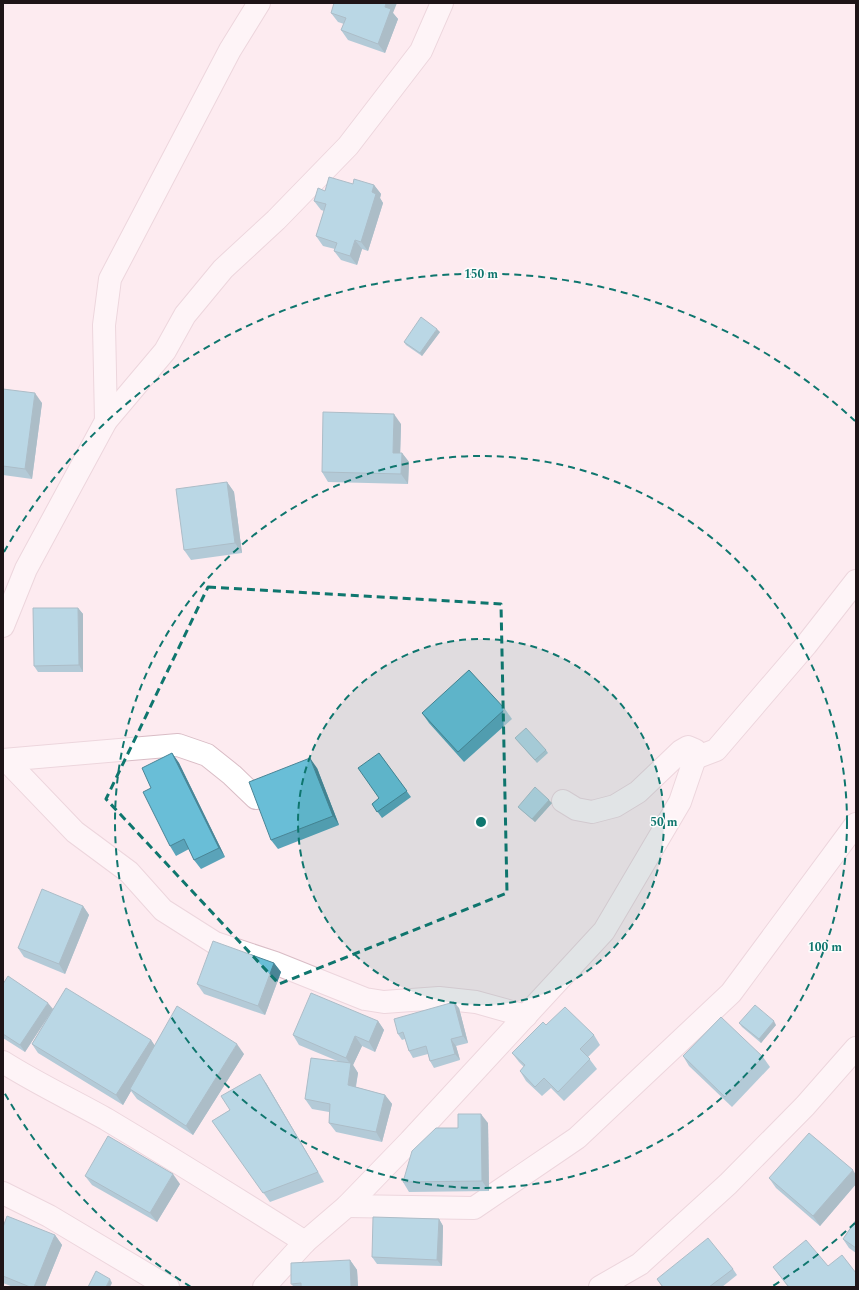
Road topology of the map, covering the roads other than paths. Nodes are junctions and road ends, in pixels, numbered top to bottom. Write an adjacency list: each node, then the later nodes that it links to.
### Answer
1 (259, 3): 3 (street)
2 (442, 3): 3 (street)
3 (106, 421): 5 (street)
4 (856, 581): 6 (street)
5 (3, 626)
6 (695, 758): 9 (street); 11 (street)
7 (5, 760): 8 (street); 11 (street)
8 (256, 798)
9 (563, 801)
10 (856, 824): 15 (street)
11 (526, 1016): 15 (street)
12 (856, 1048): 19 (street)
13 (3, 1062): 16 (street)
14 (3, 1193): 17 (street)
15 (348, 1206): 16 (street)
16 (305, 1242): 18 (street)
17 (168, 1287)
18 (264, 1287)
19 (600, 1287)

